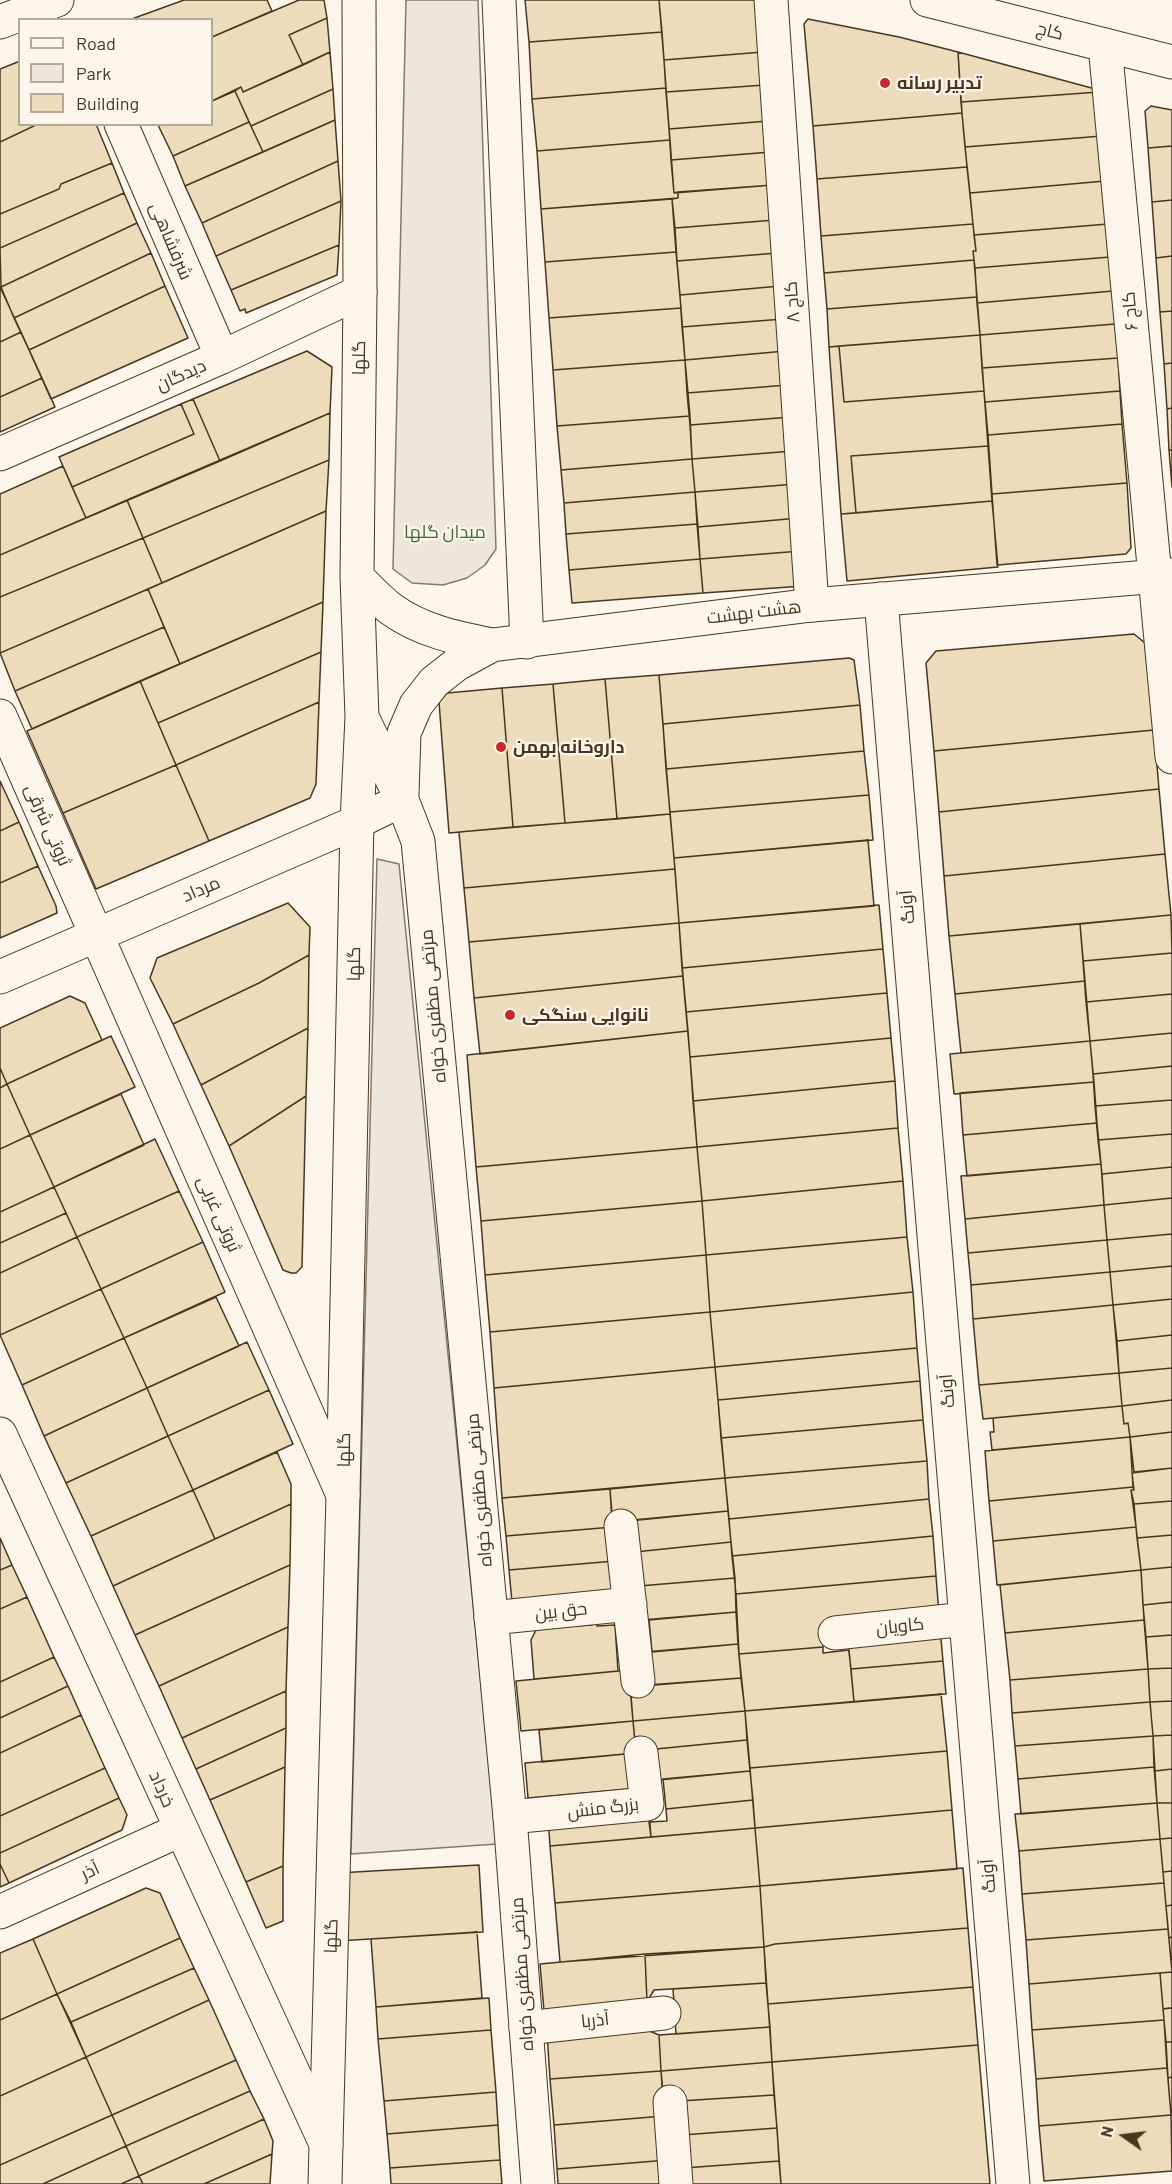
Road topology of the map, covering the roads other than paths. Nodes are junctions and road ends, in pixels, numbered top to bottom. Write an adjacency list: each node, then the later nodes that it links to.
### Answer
1 (57, 0): 6 (main road)
2 (359, 0): 10 (main road, گلها)
3 (499, 0): 17 (main road)
4 (771, 0): 16 (main road, کاج ۸)
5 (927, 0): 7 (main road, کاج)
6 (0, 22)
7 (1105, 45): 8 (main road, کاج); 13 (main road, کاج ۶)
8 (1172, 62)
9 (122, 126): 11 (main road, شرفشاهی)
10 (360, 292): 11 (main road, دیدگان); 14 (main road, گلها)
11 (222, 357): 12 (main road, دیدگان)
12 (0, 454)
13 (1164, 576): 15 (main road, هشت بهشت); 21 (main road, کاج ۶)
14 (357, 577): 18 (main road, هشت بهشت); 20 (main road, گلها)
15 (881, 599): 16 (main road, هشت بهشت); 31 (main road, آونگ)
16 (812, 605): 17 (main road, هشت بهشت)
17 (527, 642): 18 (main road, هشت بهشت)
18 (492, 645): 22 (main road)
19 (0, 716): 24 (main road, ثروتی شرقی)
20 (362, 717): 22 (main road, گلها); 23 (main road, گلها)
21 (1172, 758)
22 (402, 800): 23 (main road, مرداد); 30 (main road, مرتضی مظفری خواه)
23 (357, 822): 24 (main road, مرداد); 27 (main road, گلها)
24 (96, 934): 25 (main road, مرداد); 27 (main road, ثروتی غربی)
25 (0, 977)
26 (0, 1434): 36 (main road, خرداد)
27 (343, 1495): 41 (main road, گلها)
28 (621, 1526): 29 (main road)
29 (630, 1604): 30 (main road, حق بین); 33 (main road)
30 (491, 1618): 35 (main road, مرتضی مظفری خواه)
31 (966, 1619): 32 (main road, کاویان); 45 (main road, آونگ)
32 (835, 1633)
33 (638, 1681)
34 (641, 1753): 35 (main road, بزرگ منش)
35 (510, 1817): 39 (main road, مرتضی مظفری خواه)
36 (180, 1830): 37 (main road, آذر); 41 (main road, خرداد)
37 (0, 1912)
38 (664, 2013): 39 (main road, آذربا)
39 (526, 2028): 43 (main road, مرتضی مظفری خواه)
40 (670, 2102): 44 (main road)
41 (326, 2144): 42 (main road, گلها)
42 (325, 2184)
43 (538, 2184)
44 (676, 2184)
45 (1013, 2184)

